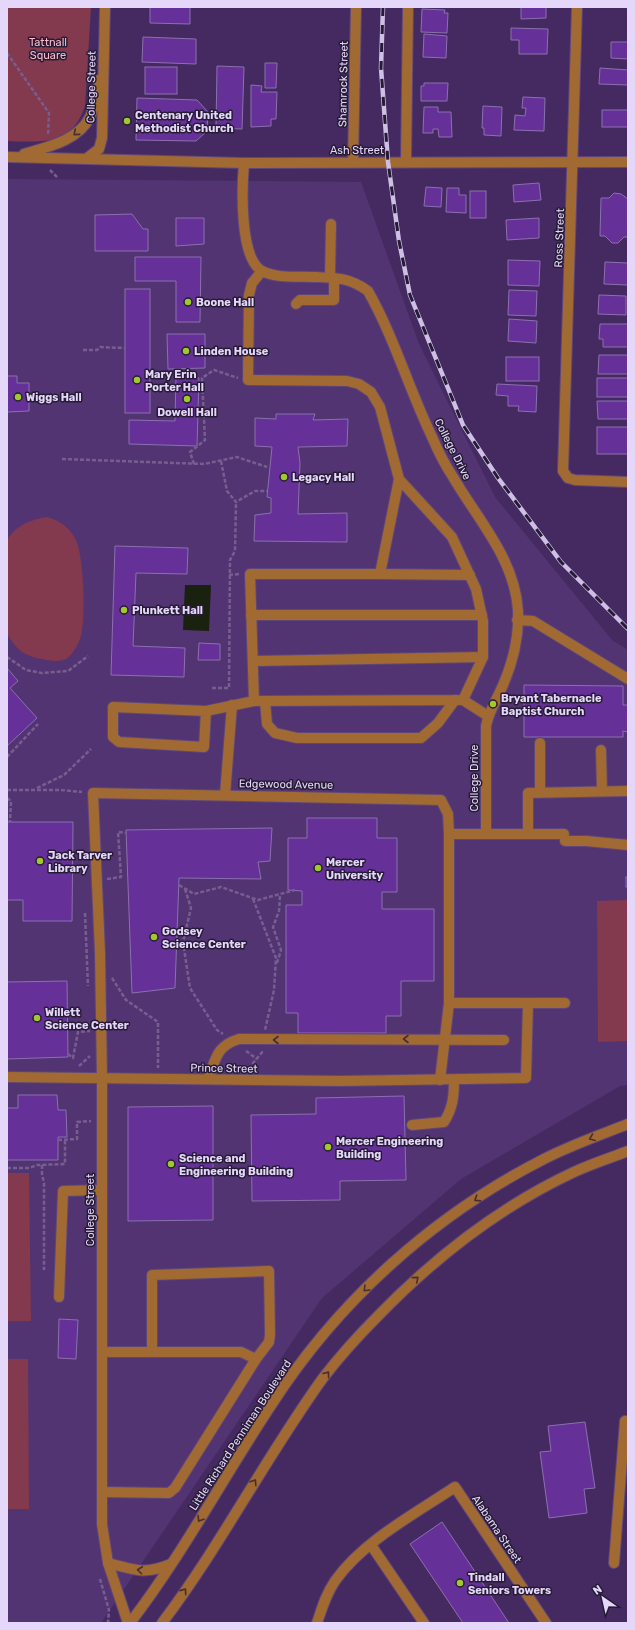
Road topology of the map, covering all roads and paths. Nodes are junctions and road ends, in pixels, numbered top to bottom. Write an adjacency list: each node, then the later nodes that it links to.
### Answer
1 (105, 7): 6 (street, College Street)
2 (356, 7): 13 (street, Shamrock Street)
3 (408, 7): 11 (street)
4 (578, 7): 12 (street, Ross Street)
5 (7, 53): 7 (path)
6 (104, 59): 7 (street, one-way to 7); 10 (street, College Street)
7 (48, 147): 8 (street)
8 (10, 157): 9 (street, Ash Street)
9 (47, 158): 10 (street, Ash Street); 16 (path)
10 (86, 159): 15 (street, Ash Street)
11 (406, 161): 12 (street, Ash Street); 13 (street, Ash Street)
12 (573, 161): 14 (street, Ash Street); 29 (street, Ross Street)
13 (353, 162): 15 (street, Ash Street)
14 (628, 162)
15 (244, 163): 18 (street)
16 (58, 178)
17 (331, 224): 19 (street)
18 (262, 271): 19 (street, College Drive); 23 (street)
19 (332, 278): 20 (street); 36 (street, College Drive)
20 (296, 304)
21 (125, 348): 22 (path)
22 (83, 350)
23 (248, 380): 26 (path); 28 (street)
24 (62, 459): 26 (path)
25 (221, 461): 26 (path); 27 (path); 31 (path)
26 (194, 464)
27 (267, 467)
28 (399, 479): 32 (street); 33 (street)
29 (628, 482)
30 (267, 491): 31 (path)
31 (236, 502): 42 (path)
32 (380, 574): 33 (street); 34 (street)
33 (470, 575): 35 (street)
34 (251, 615): 35 (street); 40 (street)
35 (482, 615): 39 (street)
36 (517, 620): 41 (street); 48 (street, College Drive)
37 (88, 656): 38 (path)
38 (7, 657)
39 (483, 657): 40 (street); 43 (street)
40 (252, 660): 44 (street)
41 (628, 679)
42 (212, 688)
43 (459, 700): 45 (street); 45 (street); 48 (street)
44 (254, 701): 45 (street); 46 (street)
45 (265, 701)
46 (232, 705): 47 (street); 60 (street)
47 (206, 711): 47 (street)
48 (488, 716): 65 (street, College Drive)
49 (38, 724): 53 (path)
50 (540, 743): 57 (street)
51 (91, 749): 54 (path)
52 (601, 750): 58 (street)
53 (7, 758)
54 (36, 789): 55 (path); 59 (path)
55 (7, 790)
56 (628, 791): 58 (street)
57 (540, 792): 58 (street); 66 (street)
58 (602, 792)
59 (93, 793): 60 (street, Edgewood Avenue); 68 (street, College Street)
60 (225, 795): 64 (street, Edgewood Avenue)
61 (7, 798): 62 (path)
62 (10, 822)
63 (127, 833): 68 (path)
64 (449, 834): 65 (street); 78 (street)
65 (486, 834): 66 (street)
66 (528, 834): 67 (street)
67 (628, 845)
68 (97, 881): 79 (street, College Street)
69 (179, 885): 70 (path)
70 (185, 889): 73 (path); 85 (path)
71 (295, 890): 72 (path)
72 (280, 894): 73 (path); 74 (path)
73 (253, 899): 74 (path)
74 (275, 967): 83 (path)
75 (112, 977): 92 (path)
76 (528, 1003): 77 (street); 78 (street); 96 (street, Prince Street)
77 (565, 1003)
78 (449, 1004): 82 (street)
79 (101, 1030): 80 (path); 91 (street, College Street)
80 (89, 1031): 81 (path); 87 (path)
81 (89, 1038)
82 (445, 1039): 83 (street, one-way to 83); 84 (street); 95 (street)
83 (264, 1040): 85 (street); 88 (path)
84 (504, 1040)
85 (233, 1041): 88 (path); 93 (street)
86 (90, 1050): 89 (path)
87 (68, 1054)
88 (257, 1059): 94 (path)
89 (74, 1066)
90 (7, 1077): 91 (street, Prince Street)
91 (102, 1078): 92 (street, Prince Street); 107 (street, College Street)
92 (158, 1078): 93 (street, Prince Street)
93 (208, 1079): 94 (street, Prince Street)
94 (252, 1080): 95 (street, Prince Street)
95 (440, 1080): 96 (street, Prince Street)
96 (454, 1080): 100 (street)
97 (91, 1114): 98 (path)
98 (91, 1121): 101 (path); 103 (path)
99 (628, 1124): 118 (street, Little Richard Penniman Boulevard, one-way to 118)
100 (412, 1125)
101 (91, 1129)
102 (58, 1140): 103 (path)
103 (65, 1140): 105 (path)
104 (628, 1151): 122 (street, one-way to 104)
105 (42, 1166): 106 (path); 108 (path)
106 (7, 1168)
107 (102, 1190): 109 (street); 110 (street, College Street)
108 (44, 1270)
109 (59, 1297)
110 (102, 1352): 111 (street); 114 (street, College Street)
111 (152, 1352): 112 (street); 112 (street)
112 (256, 1359): 114 (street)
113 (628, 1422): 117 (street)
114 (102, 1492): 116 (street, College Street)
115 (371, 1545): 123 (street); 124 (street); 125 (street, Alabama Street)
116 (108, 1563): 118 (street, one-way to 116); 121 (street, College Street)
117 (614, 1563)
118 (171, 1564): 121 (street, Little Richard Penniman Boulevard)
119 (99, 1576): 120 (path)
120 (108, 1623)
121 (129, 1623)
122 (162, 1623)
123 (318, 1623)
124 (424, 1623)
125 (546, 1623)

